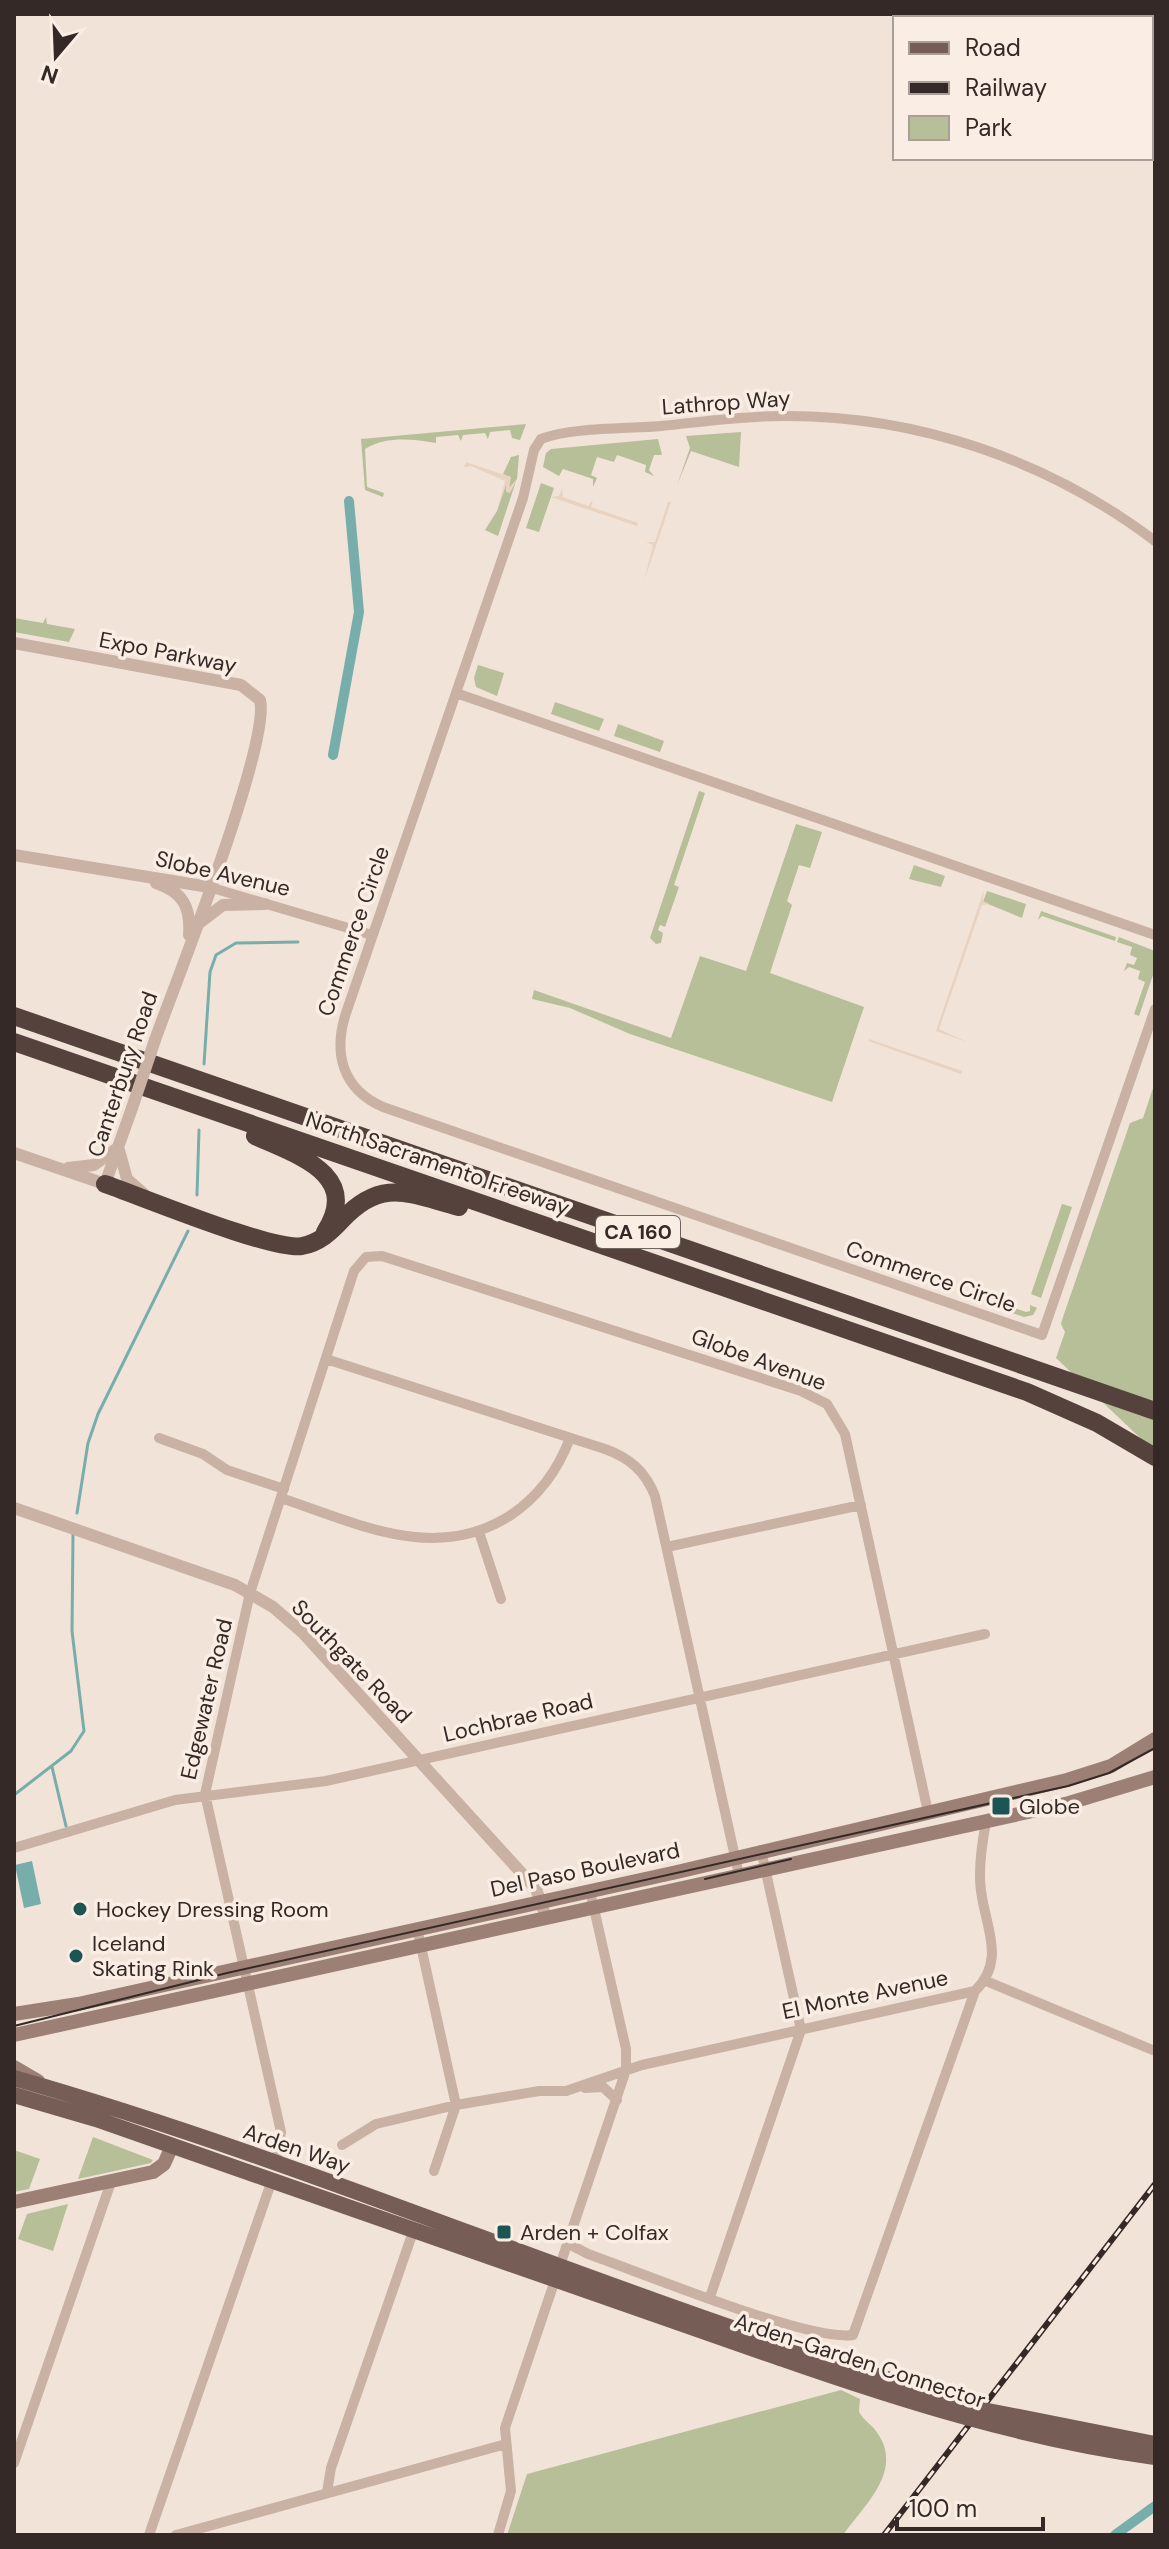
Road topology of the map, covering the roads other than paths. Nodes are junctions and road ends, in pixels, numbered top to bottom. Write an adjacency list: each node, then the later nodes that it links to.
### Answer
1 (1155, 541): 3 (street, Lathrop Way)
2 (14, 643): 6 (street, Expo Parkway)
3 (456, 693): 9 (street, Commerce Circle); 10 (street)
4 (14, 855): 5 (street, Slobe Avenue)
5 (139, 875): 6 (street, Slobe Avenue); 11 (street)
6 (209, 887): 7 (street, Slobe Avenue); 8 (street, Canterbury Road)
7 (265, 904): 8 (street); 9 (street, Slobe Avenue)
8 (196, 926): 11 (street, Canterbury Road)
9 (372, 935): 13 (street, Commerce Circle)
10 (1155, 935)
11 (187, 950): 18 (street, Canterbury Road, bridge)
12 (14, 1006): 16 (highway)
13 (1155, 1009)
14 (14, 1016): 16 (highway, North Sacramento Freeway / CA 160)
15 (14, 1042): 17 (highway, North Sacramento Freeway / CA 160)
16 (121, 1054): 27 (highway, North Sacramento Freeway / CA 160)
17 (170, 1096): 23 (highway); 24 (highway, North Sacramento Freeway / CA 160)
18 (118, 1147): 20 (street); 21 (street, Canterbury Road); 22 (street)
19 (14, 1153): 20 (street, Canterbury Road)
20 (52, 1166): 21 (street, Canterbury Road)
21 (105, 1184): 22 (highway)
22 (157, 1202): 23 (highway)
23 (319, 1240): 24 (highway)
24 (620, 1251): 30 (highway, North Sacramento Freeway / CA 160)
25 (366, 1257): 26 (street, Edgewater Road); 32 (street, Globe Avenue)
26 (326, 1359): 29 (street); 31 (street, Edgewater Road)
27 (1155, 1411)
28 (159, 1438): 31 (street)
29 (570, 1438): 34 (street); 35 (street)
30 (1155, 1457)
31 (282, 1494): 34 (street); 36 (street, Edgewater Road)
32 (861, 1505): 35 (street); 39 (street, Globe Avenue)
33 (14, 1508): 36 (street, Southgate Road)
34 (479, 1532): 37 (street)
35 (667, 1547): 40 (street)
36 (250, 1593): 42 (street, Southgate Road); 46 (street, Edgewater Road)
37 (501, 1599)
38 (985, 1634): 39 (street, Lochbrae Road)
39 (894, 1654): 40 (street, Lochbrae Road); 47 (street, Globe Avenue)
40 (701, 1697): 42 (street, Lochbrae Road); 51 (street)
41 (1155, 1739): 47 (main road, Del Paso Boulevard)
42 (418, 1760): 46 (street, Lochbrae Road); 55 (street, Southgate Road)
43 (1155, 1768): 45 (main road)
44 (1155, 1777): 45 (main road, Del Paso Boulevard)
45 (1123, 1786): 48 (main road, Del Paso Boulevard)
46 (205, 1794): 49 (street, Lochbrae Road); 60 (street, Edgewater Road)
47 (928, 1812): 50 (main road, Del Paso Boulevard)
48 (986, 1822): 52 (main road, Del Paso Boulevard); 61 (street)
49 (14, 1848)
50 (761, 1850): 51 (main road, Del Paso Boulevard); 52 (street)
51 (736, 1857): 53 (street); 54 (main road, Del Paso Boulevard)
52 (765, 1869): 53 (main road, Del Paso Boulevard); 65 (street)
53 (739, 1875): 56 (main road, Del Paso Boulevard)
54 (590, 1891): 55 (main road, Del Paso Boulevard); 56 (street)
55 (542, 1901): 57 (street, Southgate Road); 58 (main road, Del Paso Boulevard)
56 (594, 1907): 57 (main road, Del Paso Boulevard); 69 (street)
57 (546, 1917): 59 (main road, Del Paso Boulevard)
58 (417, 1928): 59 (street); 60 (main road, Del Paso Boulevard)
59 (421, 1945): 62 (main road, Del Paso Boulevard); 75 (street)
60 (244, 1967): 62 (street, Edgewater Road); 64 (main road, Del Paso Boulevard)
61 (986, 1981): 63 (street, El Monte Avenue); 67 (street)
62 (248, 1983): 66 (main road, Del Paso Boulevard); 80 (street, Edgewater Road)
63 (975, 1991): 65 (street, El Monte Avenue); 86 (street)
64 (14, 2014)
65 (801, 2030): 69 (street, El Monte Avenue); 86 (street)
66 (14, 2035)
67 (1155, 2051)
68 (14, 2067): 71 (main road)
69 (626, 2070): 72 (street, El Monte Avenue); 74 (street)
70 (14, 2078): 71 (main road, Arden Way)
71 (53, 2089): 76 (main road, Arden Way)
72 (573, 2089): 74 (street, El Monte Avenue); 75 (street, El Monte Avenue)
73 (14, 2095): 78 (main road, Arden Way)
74 (617, 2100): 84 (street)
75 (456, 2105): 77 (street, El Monte Avenue); 79 (street)
76 (108, 2106): 78 (main road); 80 (main road, Arden Way)
77 (342, 2145)
78 (172, 2146): 80 (main road, Arden Way); 81 (main road)
79 (434, 2171)
80 (274, 2172): 83 (main road, Arden Way); 85 (main road, Arden Way); 93 (street, Edgewater Road)
81 (111, 2182): 82 (main road); 91 (street)
82 (14, 2202)
83 (414, 2229): 85 (main road, Arden Way); 92 (street)
84 (569, 2244): 85 (street); 86 (street)
85 (559, 2275): 87 (main road, Arden-Garden Connector); 88 (street)
86 (710, 2297)
87 (784, 2353): 89 (main road, Arden-Garden Connector, bridge); 90 (main road, Arden-Garden Connector, bridge)
88 (506, 2444): 92 (street); 95 (street)
89 (1155, 2444)
90 (1155, 2457)
91 (14, 2463)
92 (327, 2492): 94 (street)
93 (149, 2535)
94 (176, 2535)
95 (498, 2535)

